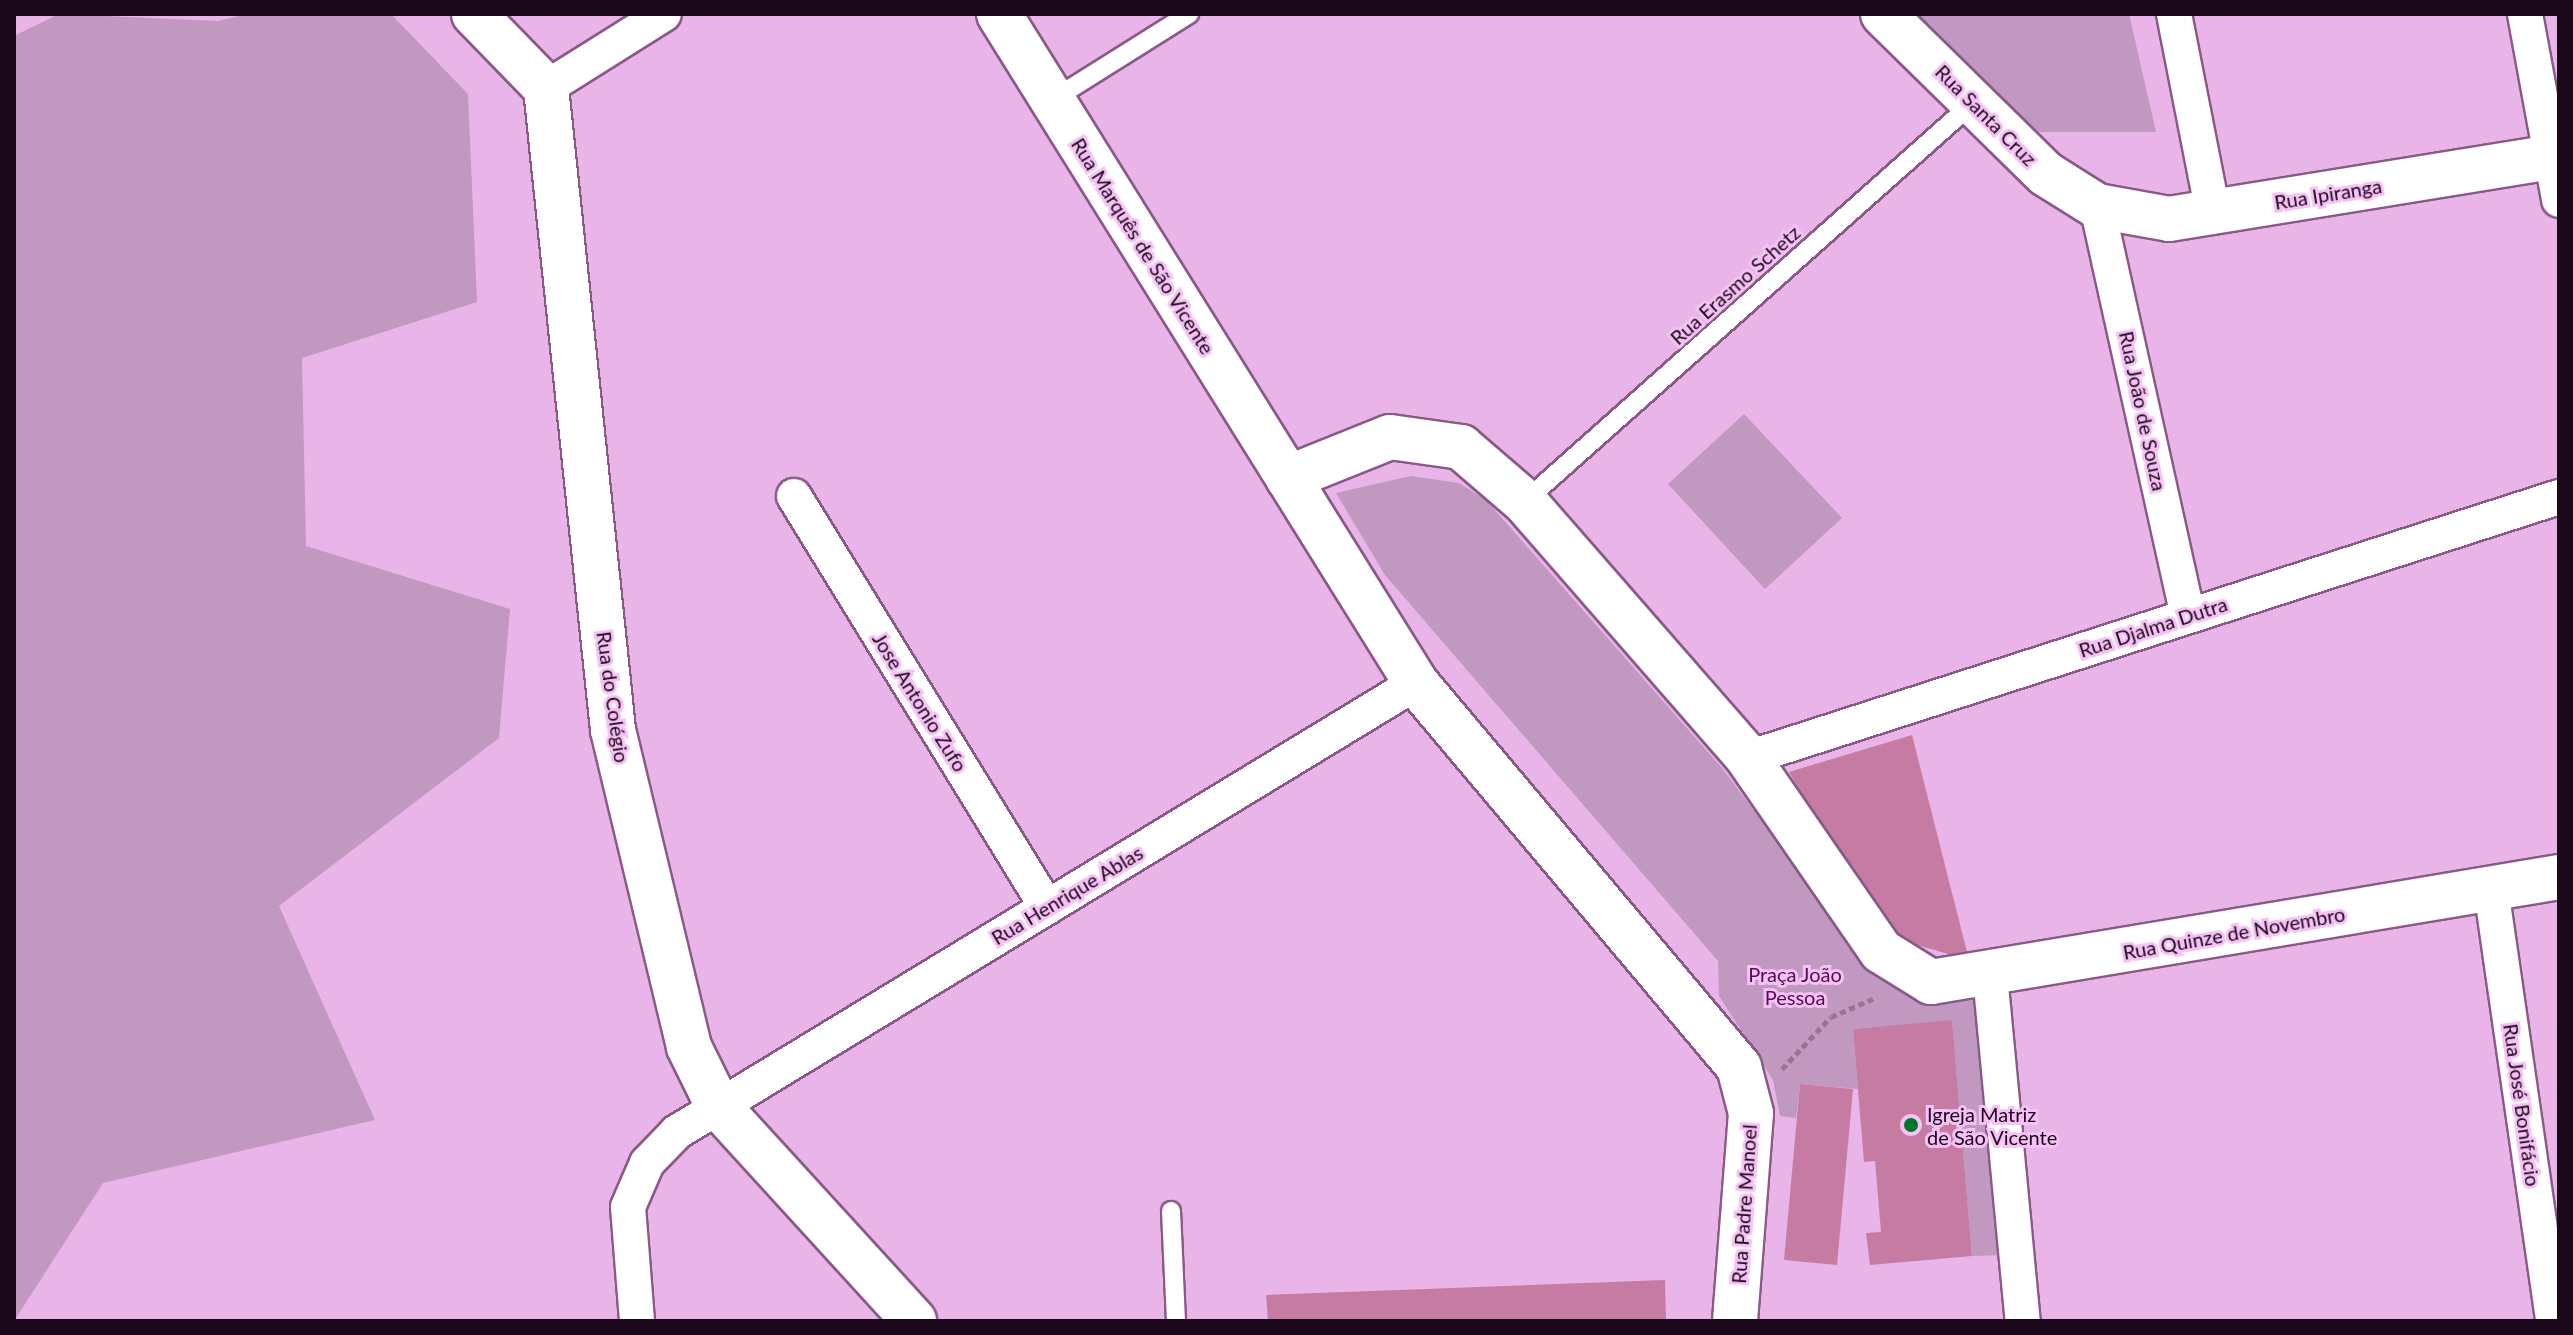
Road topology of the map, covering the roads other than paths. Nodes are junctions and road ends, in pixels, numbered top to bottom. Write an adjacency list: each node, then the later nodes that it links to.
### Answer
1 (474, 14): 8 (main road)
2 (664, 14): 8 (street)
3 (999, 14): 9 (main road, Rua Marquês de São Vicente)
4 (1189, 14): 9 (lane)
5 (1883, 14): 10 (main road, Rua Santa Cruz)
6 (2174, 14): 14 (street)
7 (2525, 14): 11 (street)
8 (546, 88): 26 (main road, Rua do Colégio)
9 (1052, 100): 15 (main road, Rua Marquês de São Vicente)
10 (1974, 102): 13 (main road, Rua Santa Cruz); 18 (lane, Rua Erasmo Schetz)
11 (2555, 156): 12 (street); 14 (main road, Rua Ipiranga)
12 (2559, 200)
13 (2097, 206): 14 (main road, Rua Ipiranga); 19 (street, Rua João de Souza)
14 (2213, 213)
15 (1288, 478): 18 (main road); 20 (main road)
16 (794, 496): 24 (street, Jose Antonio Zufo)
17 (2559, 497): 19 (street, Rua Djalma Dutra)
18 (1525, 502): 21 (main road)
19 (2188, 616): 21 (street, Rua Djalma Dutra)
20 (1416, 683): 24 (street, Rua Henrique Ablas); 31 (main road, Rua Padre Manoel)
21 (1748, 758): 25 (main road, Rua Quinze de Novembro)
22 (2559, 877): 23 (main road, Rua Quinze de Novembro)
23 (2491, 889): 25 (main road, Rua Quinze de Novembro); 33 (street, Rua José Bonifácio)
24 (1047, 907): 26 (street, Rua Henrique Ablas)
25 (1990, 975): 32 (street)
26 (718, 1106): 28 (street, Rua Henrique Ablas); 29 (main road, Rua do Colégio)
27 (1171, 1211): 30 (lane)
28 (637, 1321)
29 (914, 1321)
30 (1176, 1321)
31 (1735, 1321)
32 (2023, 1321)
33 (2553, 1321)

